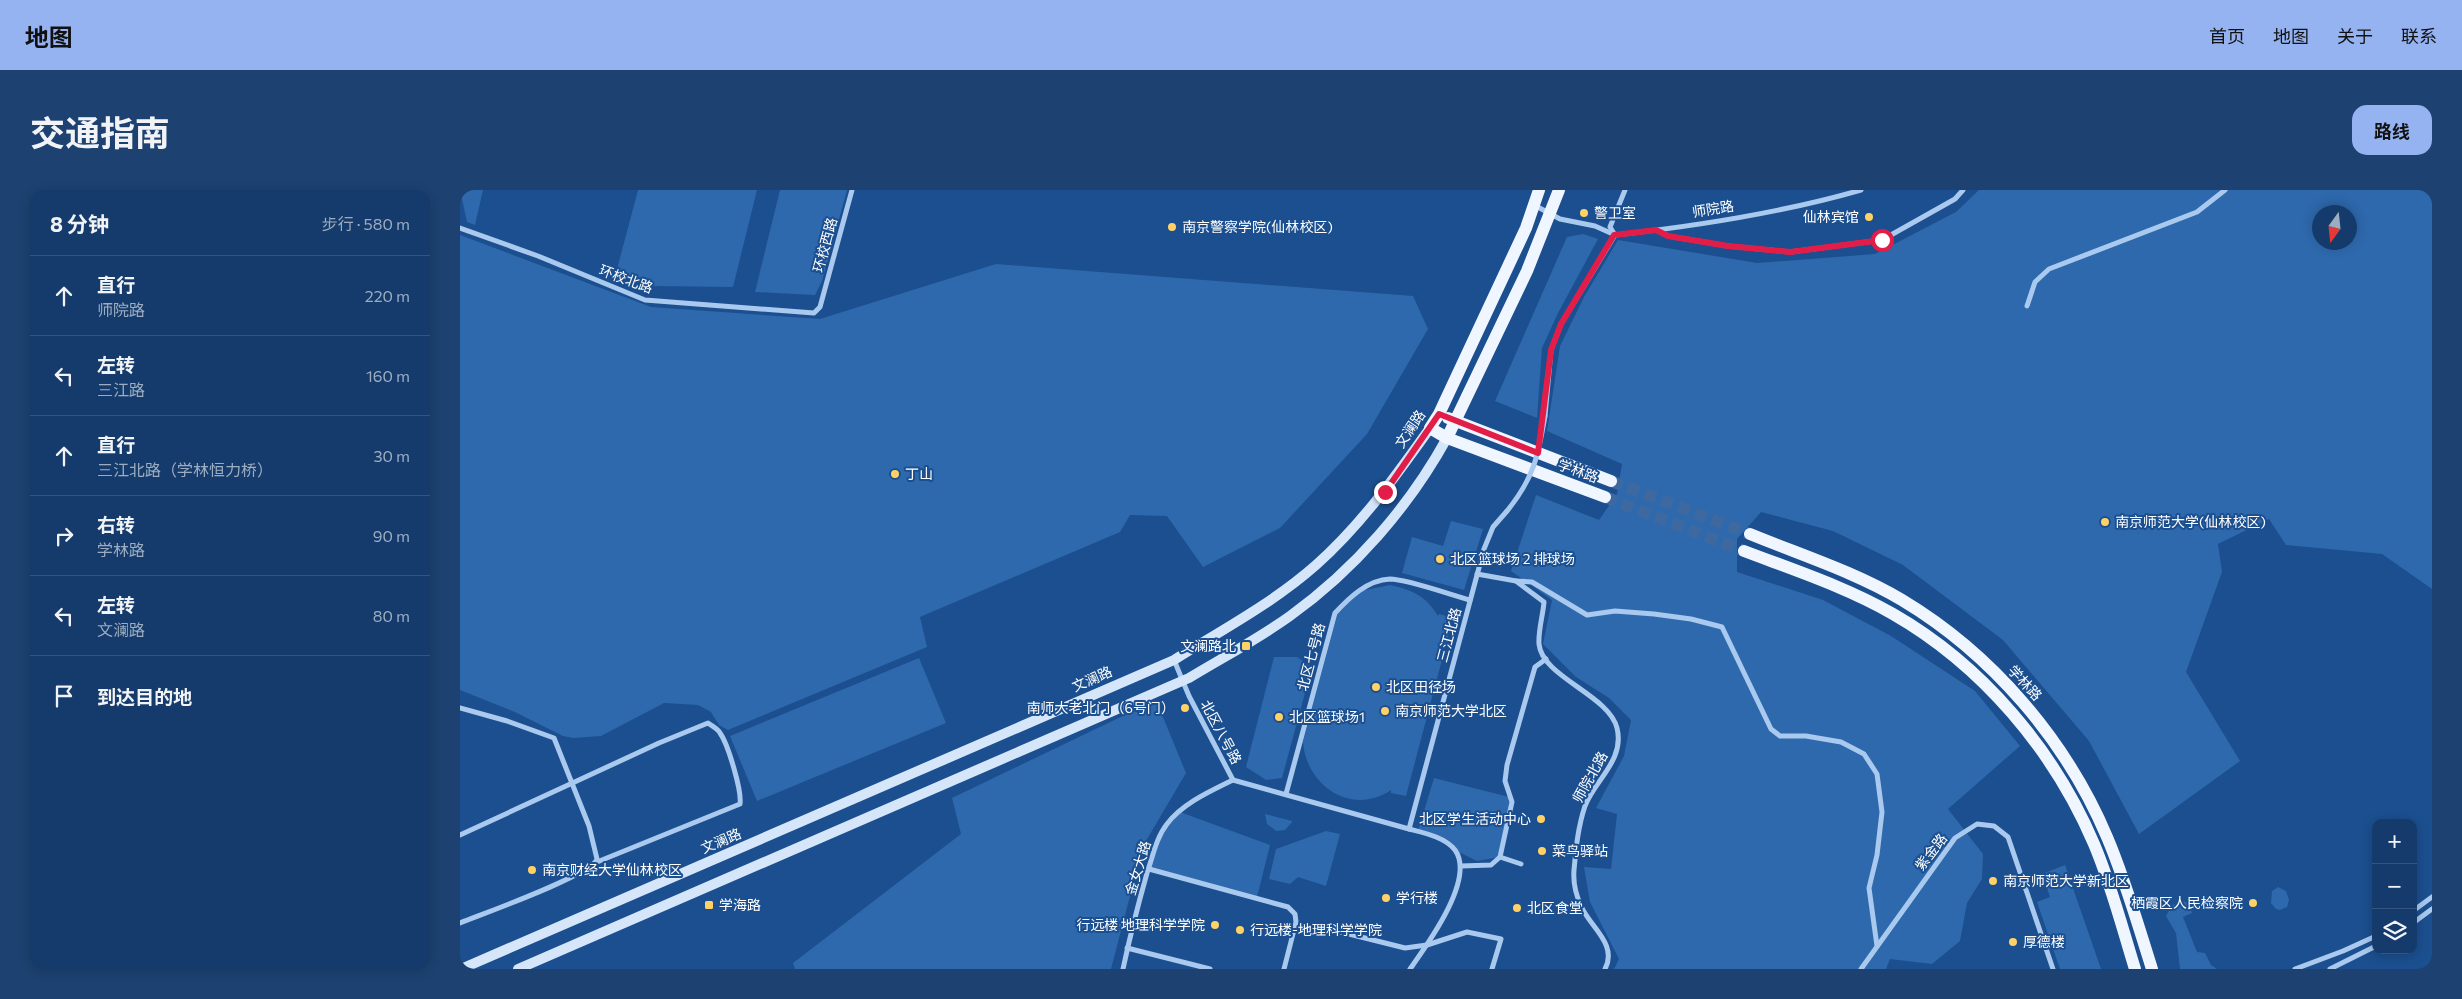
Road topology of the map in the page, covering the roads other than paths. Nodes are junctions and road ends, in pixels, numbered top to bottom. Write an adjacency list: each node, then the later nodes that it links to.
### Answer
1 (852, 190): 13 (street, 环校西路)
2 (1539, 190): 8 (main road, 文澜路)
3 (1559, 190): 9 (main road)
4 (1625, 190): 12 (street)
5 (1861, 190): 11 (street, 师院路)
6 (1963, 190): 11 (street, 师院路)
7 (2225, 190): 14 (street)
8 (1534, 205): 9 (street); 15 (main road, 文澜路)
9 (1551, 212): 12 (street); 16 (main road)
10 (460, 228): 13 (street, 环校北路)
11 (1656, 230): 12 (street, 师院路)
12 (1614, 235): 19 (street, 三江北路, bridge)
13 (820, 306)
14 (2027, 306)
15 (1439, 414): 16 (main road, 学林路); 17 (main road, 文澜路)
16 (1455, 422): 18 (main road); 19 (main road, 学林路)
17 (1430, 428): 18 (main road, 学林路); 29 (main road, 文澜路)
18 (1447, 438): 20 (main road, 学林路); 30 (main road)
19 (1538, 453): 20 (street, 三江北路, bridge); 21 (main road, 学林路)
20 (1534, 470): 22 (main road, 学林路); 25 (street, 三江北路, bridge)
21 (1611, 481)
22 (1605, 497)
23 (1750, 534): 64 (main road, 学林路)
24 (1744, 551): 63 (main road)
25 (1477, 574): 26 (street); 27 (street, 三江北路)
26 (1516, 582): 28 (street); 50 (street)
27 (1470, 600): 34 (street, 北区七号路); 35 (street, 三江北路)
28 (1546, 659): 37 (street); 60 (street, 师院北路)
29 (1174, 660): 30 (street, 北区八号路); 53 (main road, 文澜路)
30 (1184, 680): 32 (street, 北区八号路); 54 (main road)
31 (460, 708): 33 (street)
32 (1234, 780): 34 (street); 41 (street, 金女大路)
33 (571, 783): 36 (street); 38 (street); 38 (street)
34 (1286, 794): 35 (street)
35 (1409, 829): 40 (street)
36 (460, 835)
37 (1500, 857): 39 (street); 40 (street)
38 (597, 862): 46 (street)
39 (1521, 864)
40 (1461, 866): 49 (street)
41 (1148, 869): 51 (street, 金女大路); 57 (street)
42 (2432, 896): 43 (street)
43 (2416, 909)
44 (2432, 909): 45 (street)
45 (2417, 920)
46 (460, 923)
47 (1325, 928): 49 (street)
48 (2372, 938): 65 (street)
49 (1427, 945): 58 (street); 59 (street)
50 (1877, 946): 61 (street, 紫金路); 62 (street, 紫金路)
51 (1127, 948): 55 (street, 金女大路); 56 (street)
52 (2372, 948): 66 (street)
53 (461, 969)
54 (518, 969)
55 (1123, 969)
56 (1210, 969)
57 (1284, 969)
58 (1410, 969)
59 (1492, 969)
60 (1605, 969)
61 (1861, 969)
62 (2053, 969)
63 (2135, 969)
64 (2152, 969)
65 (2296, 969)
66 (2330, 969)

